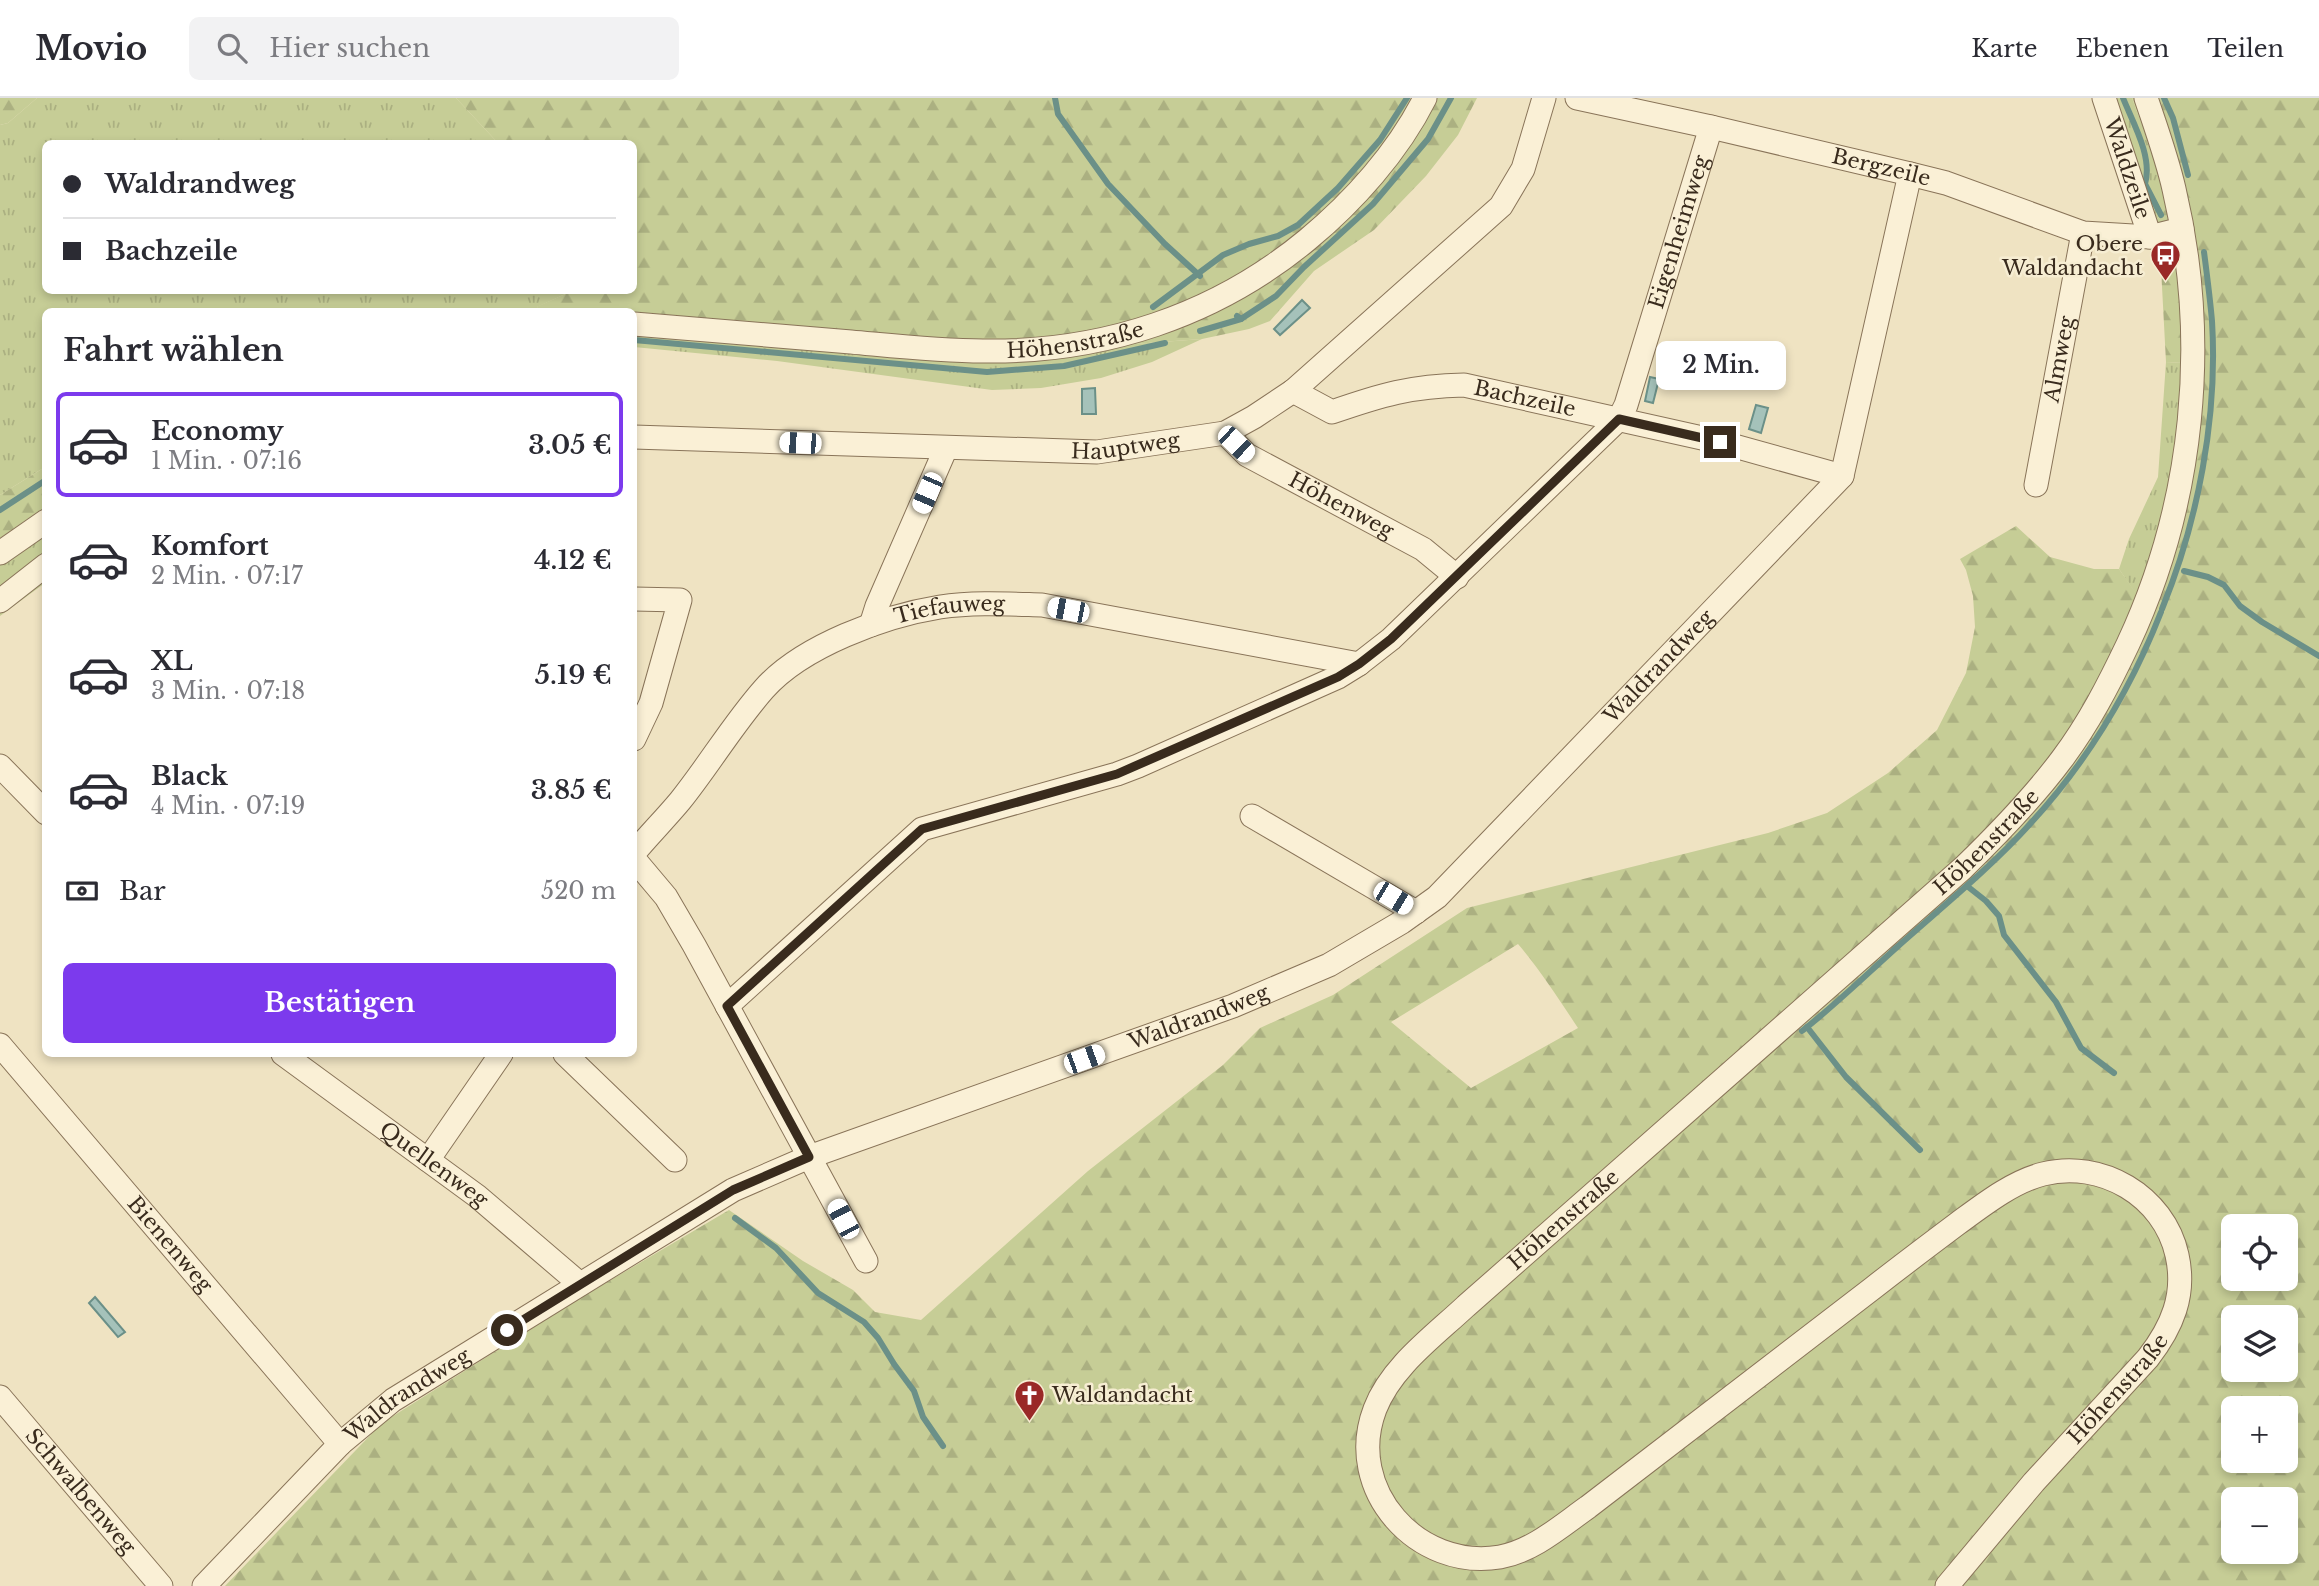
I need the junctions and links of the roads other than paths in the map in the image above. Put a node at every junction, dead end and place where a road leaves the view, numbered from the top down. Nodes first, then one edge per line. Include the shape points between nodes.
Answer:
1 (1425, 98) edge
2 (1544, 98) edge
3 (1577, 98) edge
4 (2104, 98) edge
5 (2146, 98) edge
6 (1711, 127) junction
7 (1910, 174) junction
8 (2182, 229) junction
9 (2083, 233) junction
10 (2150, 237) junction
11 (637, 324) edge
12 (1293, 391) junction
13 (1619, 419) junction
14 (1225, 433) junction
15 (637, 436) edge
16 (946, 448) junction
17 (1842, 476) junction
18 (2036, 485) dead end
19 (42, 524) edge
20 (0, 553) edge
21 (42, 568) edge
22 (1457, 577) junction
23 (637, 599) edge
24 (0, 601) edge
25 (872, 625) junction
26 (1359, 664) junction
27 (637, 732) edge
28 (0, 767) edge
29 (42, 809) edge
30 (1252, 816) dead end
31 (637, 850) edge
32 (637, 863) edge
33 (1416, 912) junction
34 (727, 1006) junction
35 (0, 1045) edge
36 (286, 1057) edge
37 (500, 1057) edge
38 (568, 1057) edge
39 (809, 1157) junction
40 (428, 1160) junction
41 (675, 1160) dead end
42 (866, 1261) dead end
43 (580, 1284) junction
44 (0, 1397) edge
45 (340, 1444) junction
46 (161, 1586) edge
47 (204, 1586) edge
48 (1947, 1586) edge

1 - 11 street, Höhenstraße via 1392,149 1325,226 1257,278 1134,334 986,352
2 - 12 street, Hauptweg via 1523,169 1501,206
3 - 6 street, Bergzeile
4 - 10 street, Waldzeile
5 - 8 street, Höhenstraße
6 - 7 street, Bergzeile
6 - 13 street, Eigenheimweg
7 - 9 street, Bergzeile
7 - 17 street
8 - 10 street, Bergzeile
8 - 48 street, Höhenstraße via 2193,374 2181,489 2147,603 2074,743 2024,806 1963,868 1466,1306 1389,1382 1371,1422 1371,1476 1381,1500 1402,1527 1422,1543 1461,1557 1514,1553 1588,1507 2005,1191 2054,1171 2109,1178 2132,1189 2151,1206 2171,1237 2180,1276 2175,1313 2148,1358 2034,1482
9 - 10 street, Bergzeile
9 - 18 street, Almweg
12 - 13 street, Bachzeile via 1332,412 1401,390 1464,385
12 - 14 street, Hauptweg
13 - 17 street, Bachzeile
13 - 22 street, Eigenheimweg
14 - 16 street, Hauptweg via 1097,452
14 - 22 street, Höhenweg via 1247,455 1423,549
15 - 16 street, Hauptweg
16 - 25 street
17 - 33 street, Waldrandweg via 1460,876
19 - 20 street
21 - 24 street
22 - 26 street, Eigenheimweg
23 - 27 street via 680,600 651,702
25 - 26 street, Tiefauweg via 940,607 1042,605
25 - 31 street, Tiefauweg via 790,665 764,689 680,801
26 - 34 street, Eigenheimweg via 1117,774 922,829
28 - 29 street
30 - 33 street
32 - 34 street via 666,897
33 - 39 street, Waldrandweg via 1329,965 1233,1006
34 - 39 street
35 - 45 street, Bienenweg
36 - 40 street, Quellenweg
37 - 40 street
38 - 41 street
39 - 42 street
39 - 43 street, Waldrandweg via 733,1190
40 - 43 street, Quellenweg
43 - 45 street, Waldrandweg via 393,1400
44 - 46 street, Schwalbenweg
45 - 47 street, Waldrandweg

